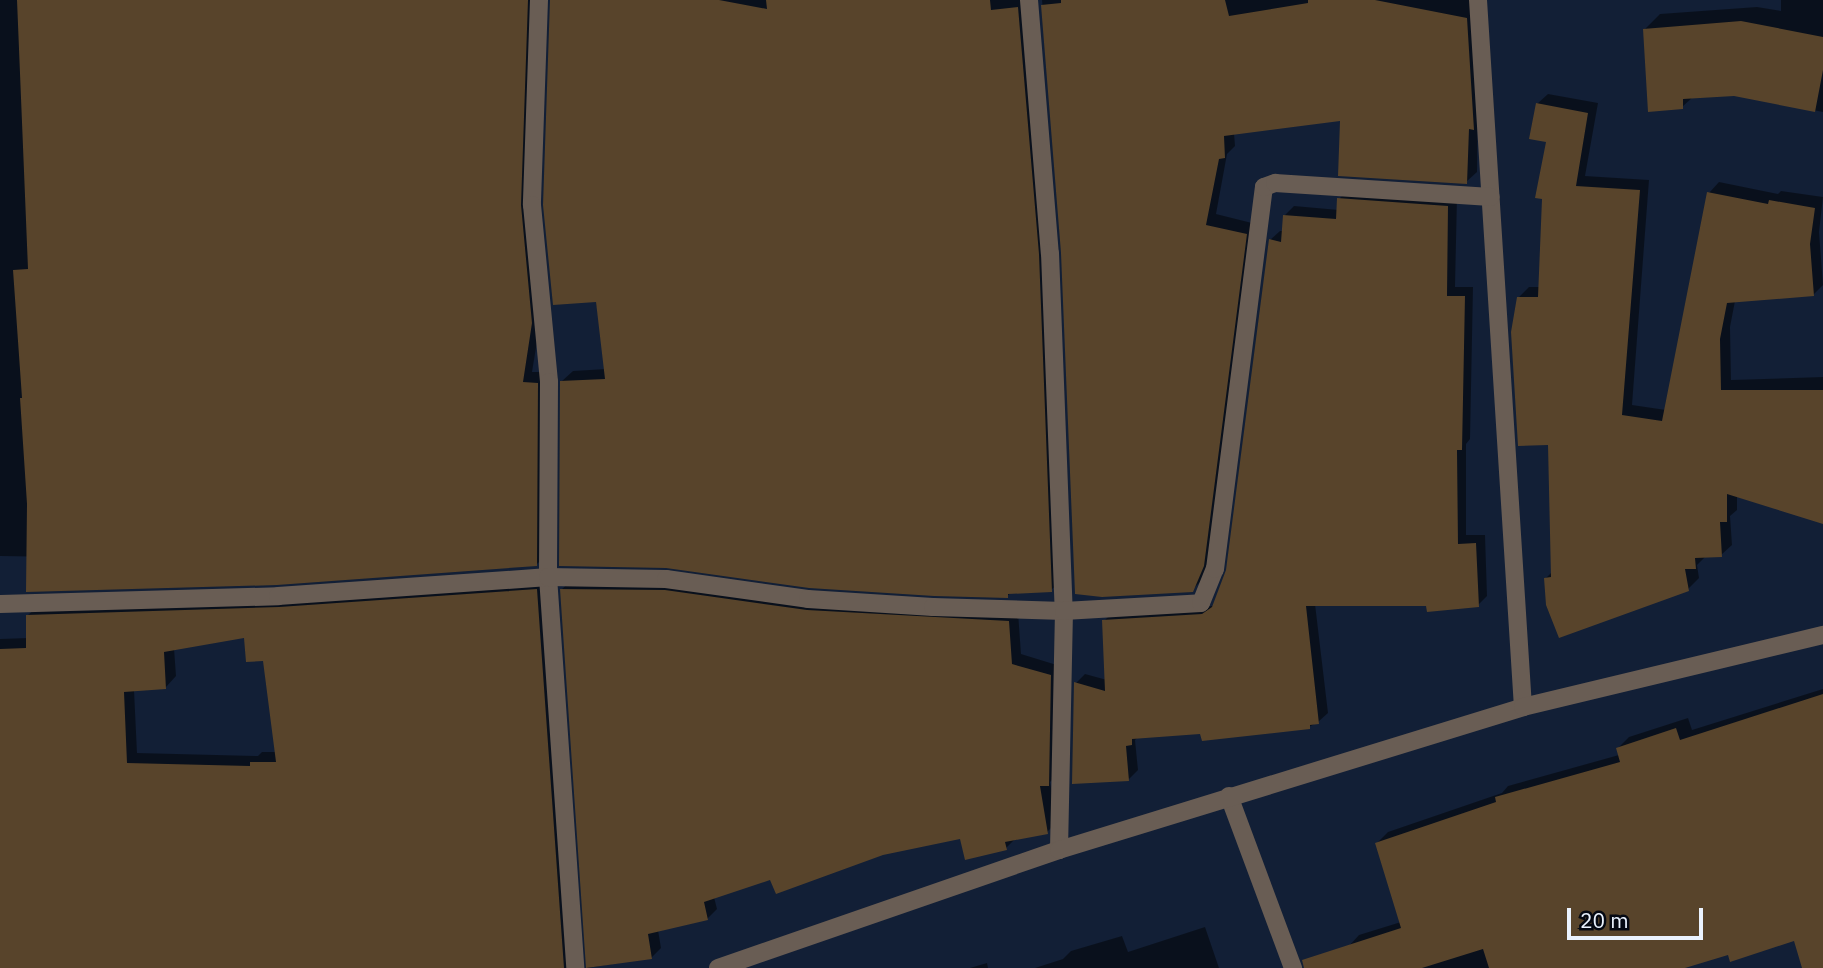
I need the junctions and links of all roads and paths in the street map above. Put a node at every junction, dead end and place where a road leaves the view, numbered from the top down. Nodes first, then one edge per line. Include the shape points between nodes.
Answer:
1 (539, 0) edge
2 (1029, 0) edge
3 (1478, 0) edge
4 (1491, 197) junction
5 (548, 577) junction
6 (0, 604) edge
7 (1064, 611) junction
8 (1823, 635) edge
9 (1523, 707) junction
10 (1228, 796) junction
11 (1059, 850) junction
12 (575, 968) edge
13 (718, 968) edge
14 (1293, 968) edge

1 - 5 street via 532,205 549,382
2 - 7 street via 1050,253
3 - 4 street
4 - 7 street via 1275,183 1264,187 1215,569 1208,589 1200,603
4 - 9 street
5 - 6 street via 278,596
5 - 7 street via 666,579 808,599
5 - 12 street
7 - 11 street
8 - 9 street
9 - 10 street
10 - 11 street
10 - 14 street
11 - 13 street

